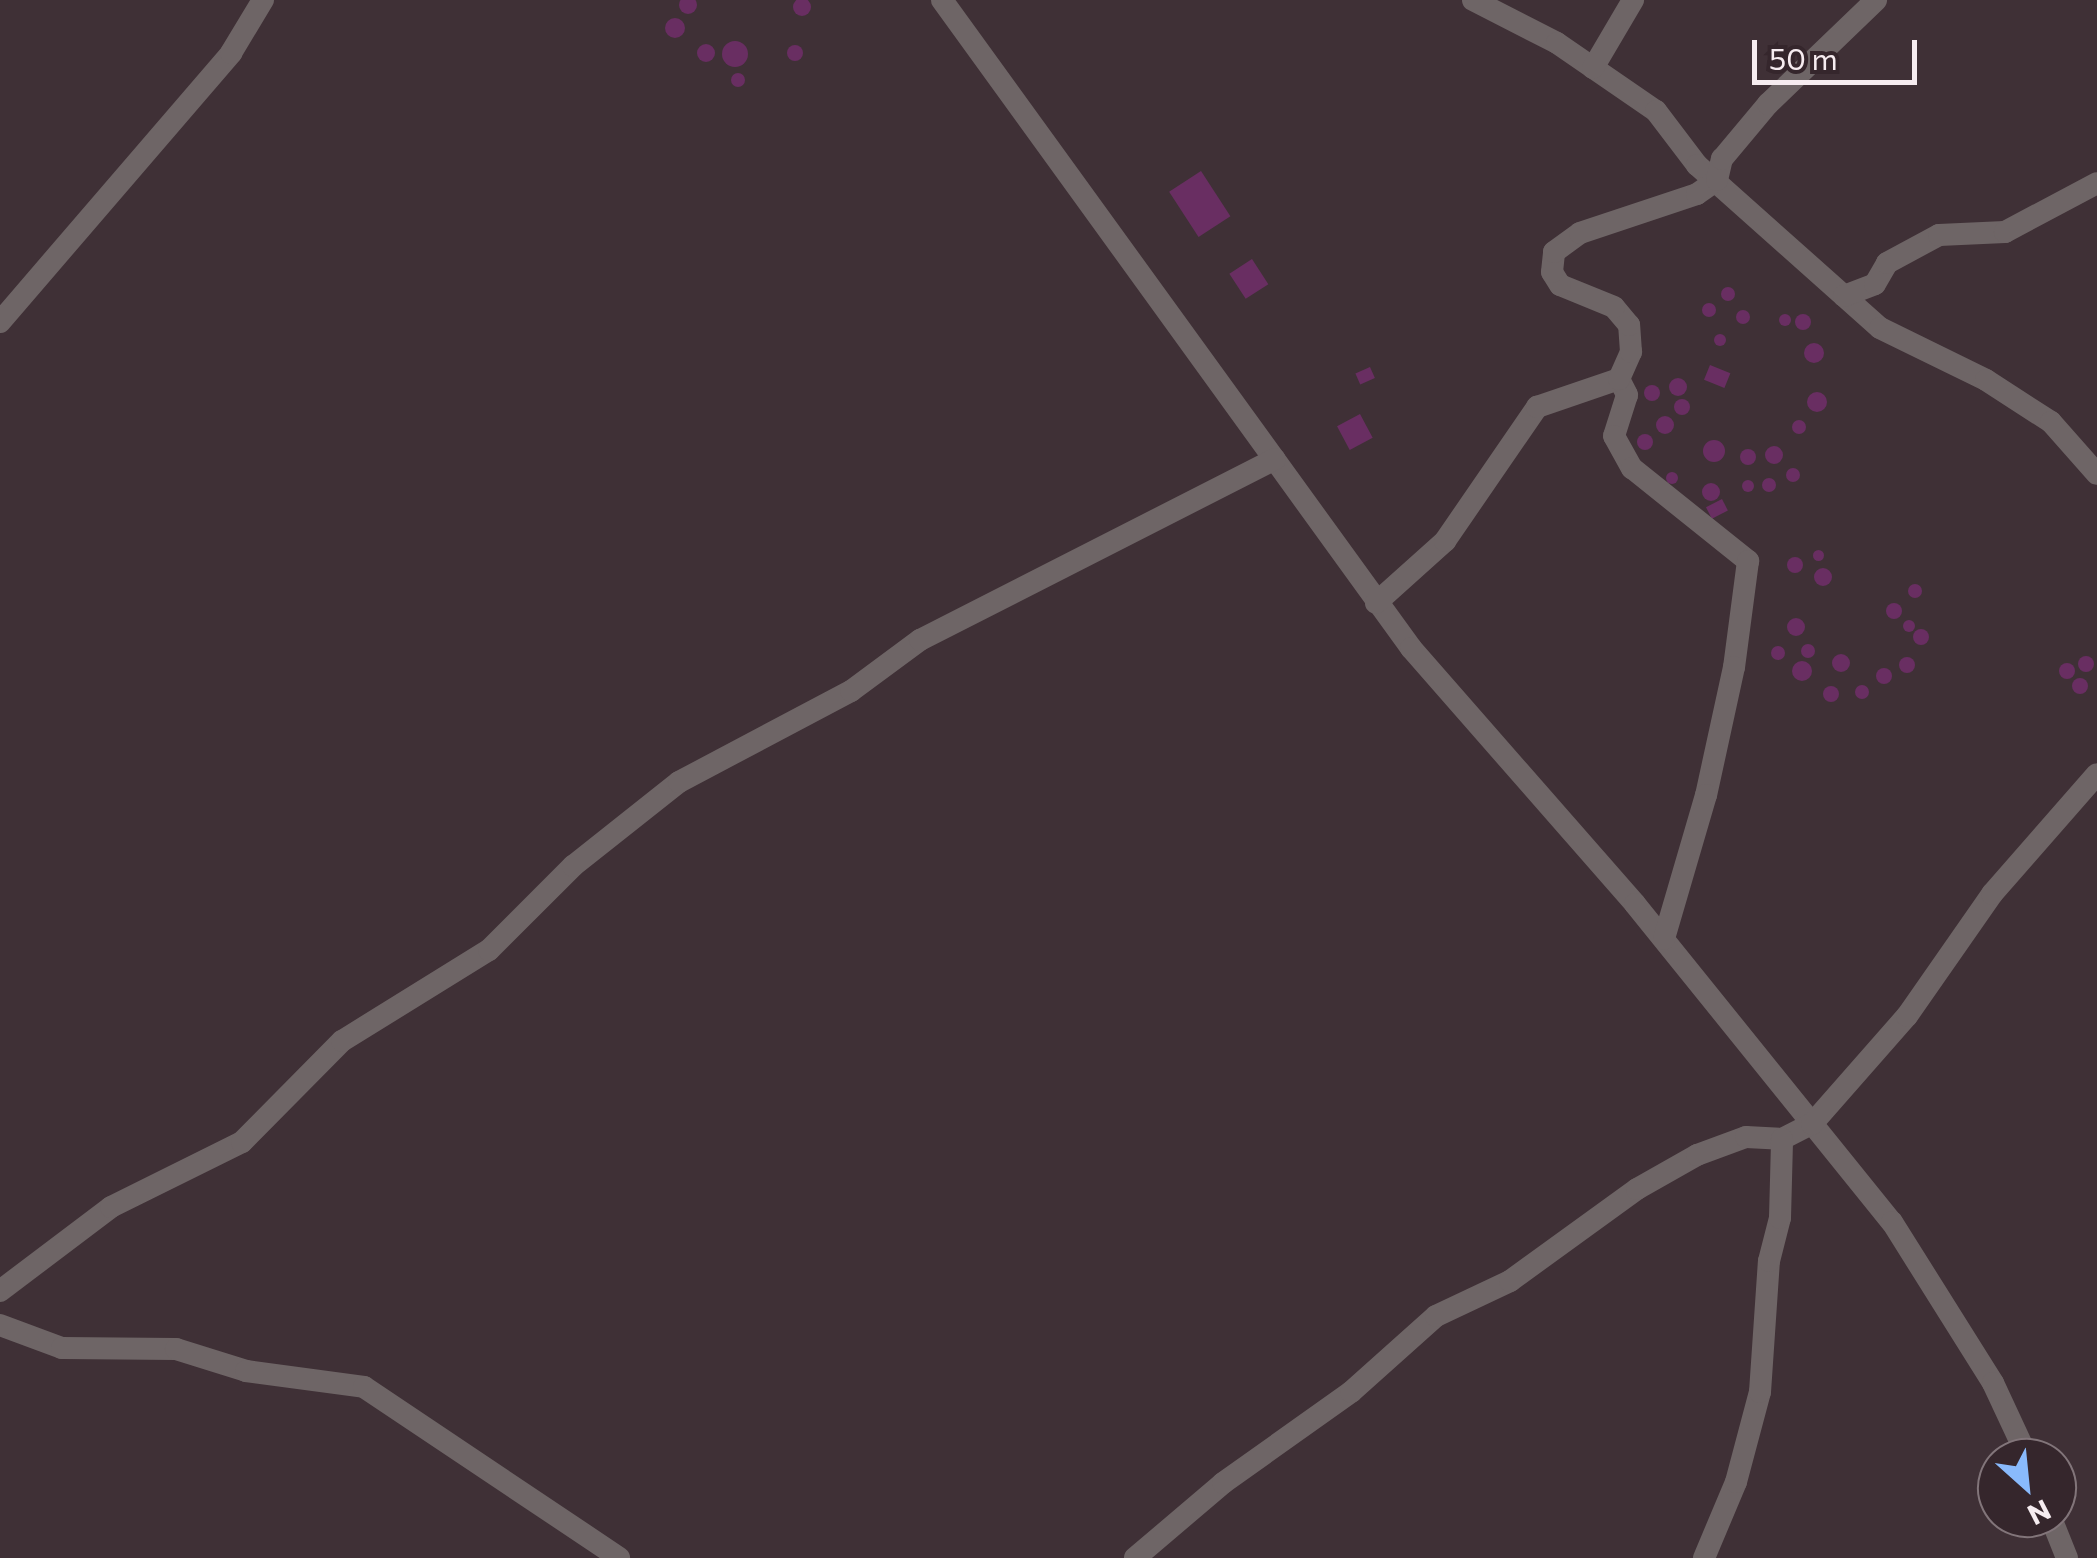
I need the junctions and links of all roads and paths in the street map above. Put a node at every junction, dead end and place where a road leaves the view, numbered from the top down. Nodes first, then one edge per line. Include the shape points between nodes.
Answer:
1 (263, 0) edge
2 (942, 0) edge
3 (1473, 0) edge
4 (1633, 0) edge
5 (1876, 0) edge
6 (1593, 68) junction
7 (1717, 180) junction
8 (2097, 182) edge
9 (1844, 296) junction
10 (0, 322) edge
11 (1619, 378) junction
12 (1275, 459) junction
13 (2097, 474) edge
14 (1376, 602) junction
15 (2097, 774) edge
16 (1664, 939) junction
17 (1812, 1124) junction
18 (1782, 1138) junction
19 (0, 1291) edge
20 (0, 1324) edge
21 (2019, 1438) edge
22 (619, 1558) edge
23 (1134, 1558) edge
24 (1704, 1558) edge

1 - 10 street via 230,53
2 - 12 street
3 - 6 street
4 - 6 street
5 - 7 street via 1768,104 1722,159
6 - 7 street via 1656,111 1697,165
7 - 9 street
7 - 11 street via 1697,194 1580,232 1554,252 1552,272 1560,285 1614,307 1629,325 1631,352
8 - 9 street via 2005,232 1939,235 1887,262 1875,284
9 - 13 street via 1880,328 1986,380 2051,422
11 - 14 street via 1537,406 1445,542
11 - 16 street via 1627,395 1614,436 1632,468 1748,561 1706,795
12 - 14 street
12 - 19 street via 920,640 852,691 679,782 573,866 489,950 342,1041 242,1142 111,1208
14 - 16 street
15 - 17 street via 1992,894 1907,1016
16 - 17 street
17 - 18 street
17 - 21 street via 1892,1222 1994,1383
18 - 23 street via 1746,1137 1697,1155 1637,1189 1553,1255 1436,1316 1351,1392
18 - 24 street via 1760,1392 1736,1482
20 - 22 street via 62,1348 176,1348 246,1372 364,1387

